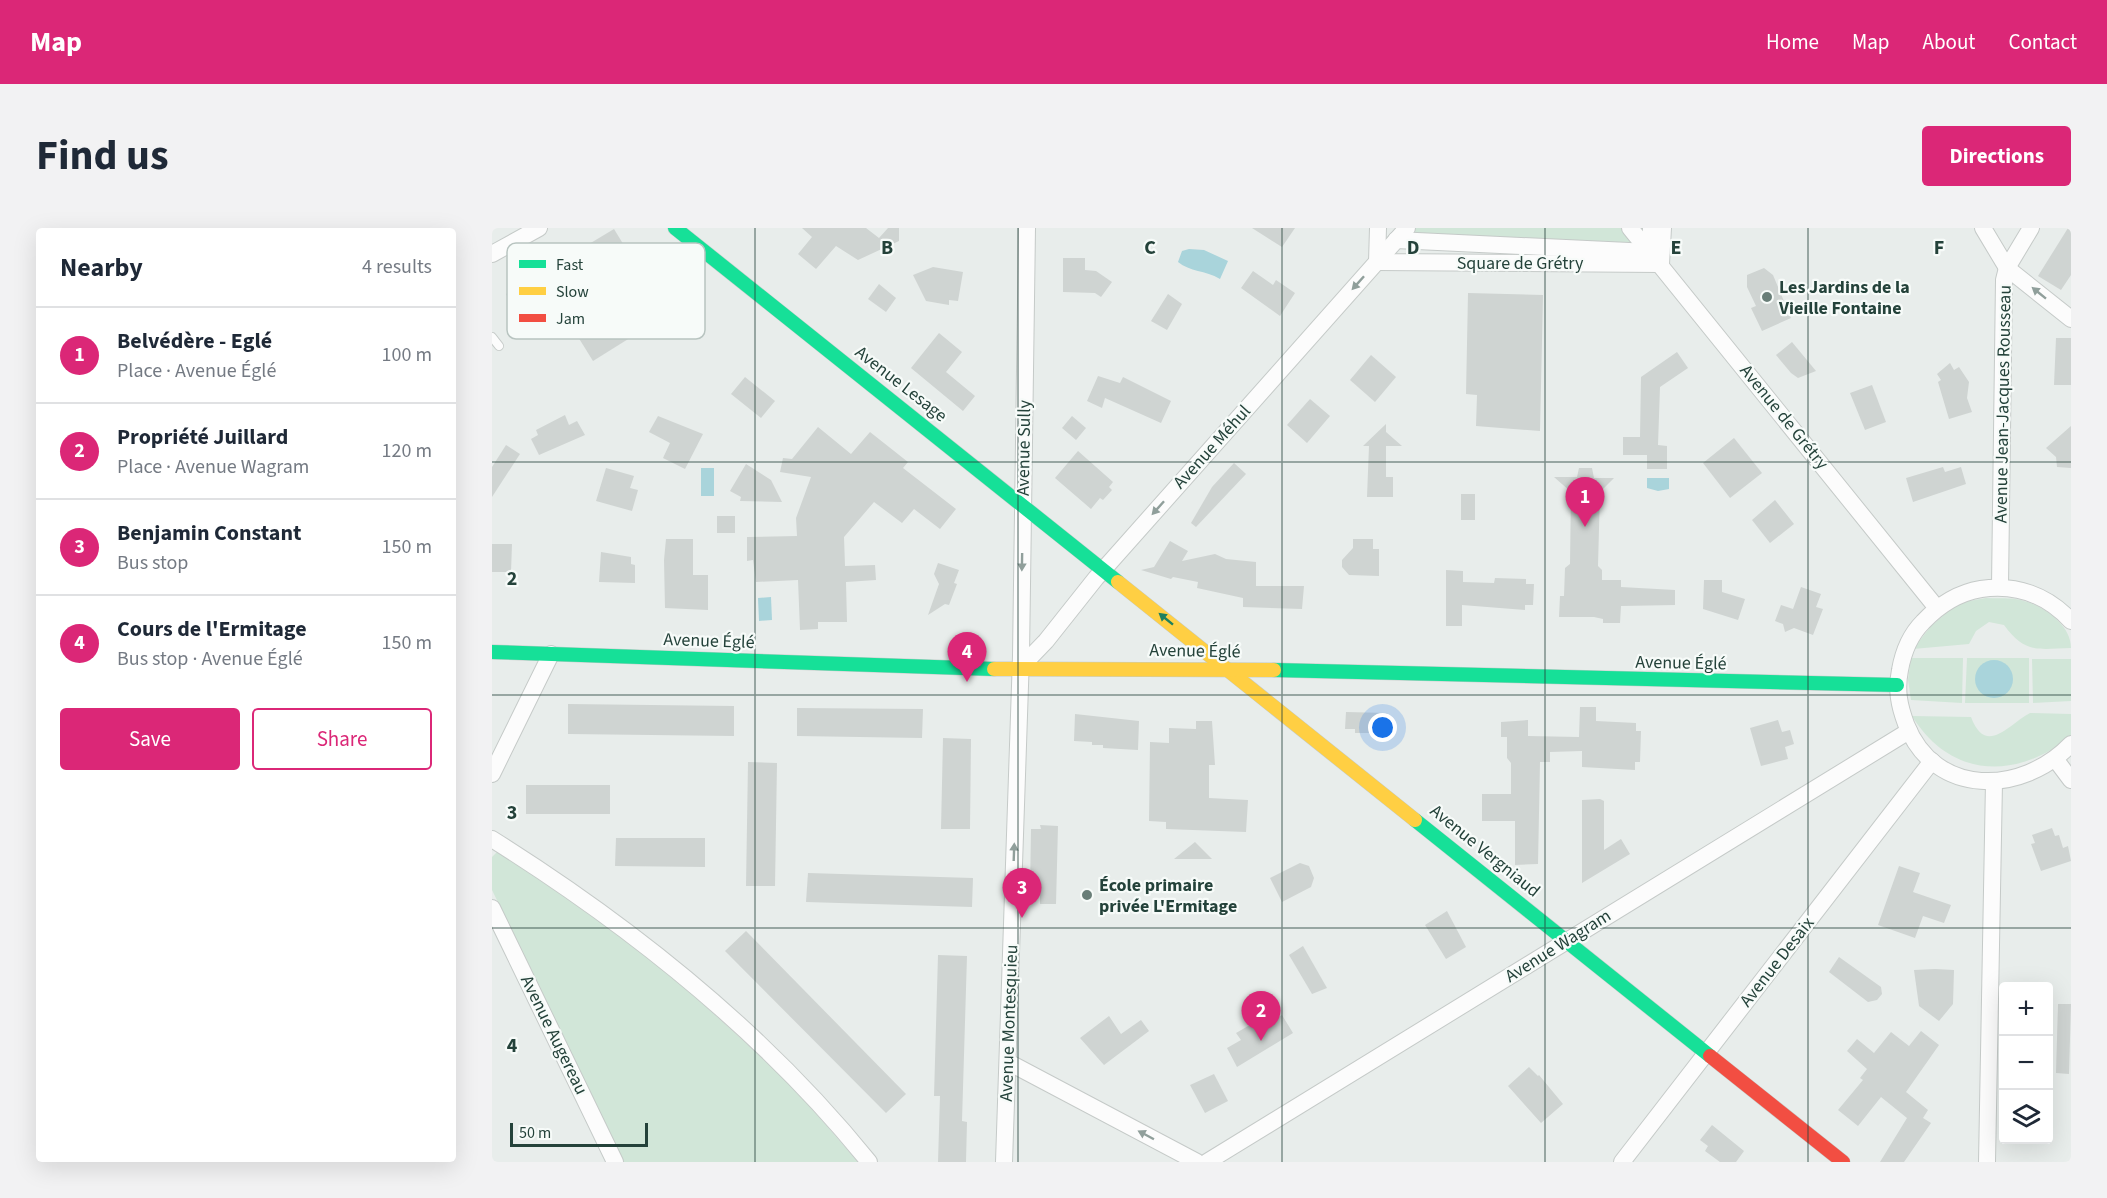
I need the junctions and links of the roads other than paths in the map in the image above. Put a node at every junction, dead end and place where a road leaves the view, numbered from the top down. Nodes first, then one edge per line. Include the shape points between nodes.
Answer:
1 (539, 228) edge
2 (675, 228) edge
3 (1027, 228) edge
4 (1378, 228) edge
5 (1630, 228) edge
6 (1651, 228) edge
7 (1663, 228) edge
8 (1983, 228) edge
9 (2031, 228) edge
10 (1400, 232) edge
11 (512, 243) edge
12 (694, 243) edge
13 (507, 246) edge
14 (705, 252) edge
15 (492, 254) edge
16 (1656, 258) junction
17 (1377, 262) junction
18 (2007, 268) junction
19 (2071, 319) edge
20 (492, 337) edge
21 (500, 346) dead end
22 (1023, 504) junction
23 (1103, 569) junction
24 (2000, 586) junction
25 (1936, 607) junction
26 (2071, 621) edge
27 (492, 652) edge
28 (551, 654) junction
29 (1020, 668) junction
30 (1228, 669) junction
31 (1897, 685) junction
32 (1909, 731) junction
33 (2071, 744) edge
34 (2056, 760) junction
35 (1932, 761) junction
36 (492, 774) edge
37 (2071, 780) edge
38 (1994, 782) junction
39 (492, 838) edge
40 (492, 908) edge
41 (1567, 941) junction
42 (1707, 1053) junction
43 (1008, 1062) junction
44 (615, 1162) edge
45 (869, 1162) edge
46 (1004, 1162) edge
47 (1197, 1162) edge
48 (1207, 1162) edge
49 (1622, 1162) edge
50 (1844, 1162) edge
51 (1987, 1162) edge

1 - 11 street
2 - 12 street, Avenue Lesage
3 - 22 street, Avenue Sully
4 - 17 street
5 - 16 street, Avenue de Grétry
6 - 16 street
7 - 16 street
8 - 18 street
9 - 18 street, Avenue Jean-Jacques Rousseau
10 - 16 street, Square de Grétry
10 - 17 street, Avenue Méhul
13 - 15 street
14 - 22 street, Avenue Lesage
16 - 17 street, Square de Grétry
16 - 25 street, Avenue de Grétry
17 -> 23 street, Avenue Méhul
19 -> 18 street
18 - 24 street, Avenue Jean-Jacques Rousseau
20 - 21 lane
22 - 23 street, Avenue Lesage
22 -> 29 street, Avenue Sully
23 - 29 street, Avenue Méhul
30 -> 23 street, Avenue Vergniaud
24 - 25 street via 1966,591
24 - 26 street via 2031,592 2059,608
25 - 31 street via 1916,629 1903,656
27 - 28 street, Avenue Églé
28 - 29 street, Avenue Églé
28 - 36 street
29 - 30 street, Avenue Églé
43 -> 29 street, Avenue Montesquieu
30 - 31 street, Avenue Églé
30 - 41 street, Avenue Vergniaud
31 - 32 street
32 - 35 street
32 - 41 street, Avenue Wagram
33 - 34 street
34 - 37 street
34 - 38 street via 2029,775
35 - 38 street via 1961,778
35 - 42 street, Avenue Desaix
38 - 51 street
39 - 45 street via 642,942 752,1036 827,1110
40 - 44 street, Avenue Augereau
41 - 42 street, Avenue Vergniaud
41 - 48 street, Avenue Wagram
42 - 49 street, Avenue Desaix
42 - 50 street, Avenue Vergniaud
43 - 46 street, Avenue Montesquieu
47 -> 43 street

